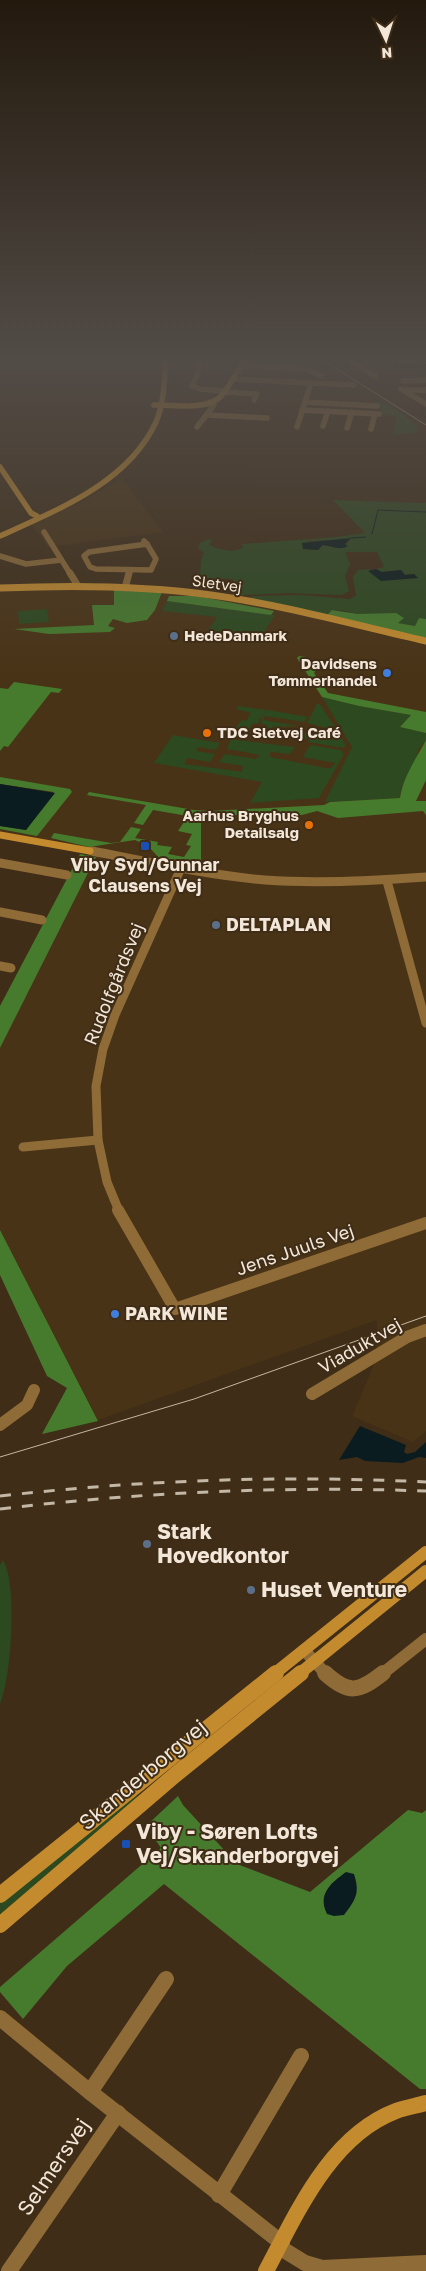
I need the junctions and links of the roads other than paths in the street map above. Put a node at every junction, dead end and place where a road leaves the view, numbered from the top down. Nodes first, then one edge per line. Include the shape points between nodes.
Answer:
1 (123, 465) edge
2 (0, 468) edge
3 (37, 518) junction
4 (0, 535) edge
5 (0, 556) edge
6 (61, 560) junction
7 (130, 570) junction
8 (78, 586) junction
9 (0, 588) edge
10 (125, 588) junction
11 (426, 641) edge
12 (0, 835) edge
13 (90, 851) joint
14 (0, 863) edge
15 (181, 868) junction
16 (67, 875) dead end
17 (426, 877) edge
18 (387, 880) junction
19 (0, 912) edge
20 (42, 920) dead end
21 (0, 966) edge
22 (11, 968) dead end
23 (426, 1023) edge
24 (98, 1140) junction
25 (22, 1147) dead end
26 (426, 1223) edge
27 (175, 1310) joint
28 (426, 1330) edge
29 (34, 1390) dead end
30 (312, 1394) dead end
31 (0, 1425) edge
32 (426, 1552) edge
33 (426, 1571) edge
34 (426, 1639) edge
35 (304, 1650) junction
36 (315, 1662) junction
37 (0, 1895) edge
38 (0, 1925) edge
39 (166, 1979) dead end
40 (0, 2018) edge
41 (301, 2056) dead end
42 (90, 2092) junction
43 (426, 2103) edge
44 (118, 2113) junction
45 (219, 2195) junction
46 (280, 2245) junction
47 (426, 2263) edge
48 (9, 2271) edge
49 (266, 2271) edge

1 - 3 main road via 84,494
2 - 3 main road via 27,509
3 - 4 main road
3 - 6 street
5 - 6 street via 26,564
6 - 8 street
7 - 7 street via 92,568 84,556 88,552 146,542 156,557 153,569
7 - 10 street
8 - 9 main road, Sletvej
8 - 10 main road, Sletvej
10 - 11 main road, Sletvej via 240,600
12 - 13 main road
13 - 15 street
14 - 16 street
15 - 18 street via 289,882
15 - 24 street, Rudolfgårdsvej via 103,1049 96,1086
17 - 18 street
18 - 23 street
19 - 20 street
21 - 22 street
24 - 25 street
24 - 27 street, Rudolfgårdsvej via 107,1182 122,1219
26 - 27 street, Jens Juuls Vej
28 - 30 street, Viaduktvej via 407,1337
29 - 31 street via 27,1405
32 - 35 main road, Skanderborgvej
33 - 36 main road, Skanderborgvej
34 - 36 street via 368,1686 357,1691 339,1685
35 - 36 street
35 - 37 main road, Skanderborgvej
36 - 38 main road, Skanderborgvej via 174,1775
39 - 42 street
40 - 42 street
41 - 45 street
42 - 44 street
43 - 46 main road via 384,2118 349,2142 313,2186
44 - 45 street
44 - 48 street, Selmersvej
45 - 46 street
46 - 47 street via 311,2267
46 - 49 main road

